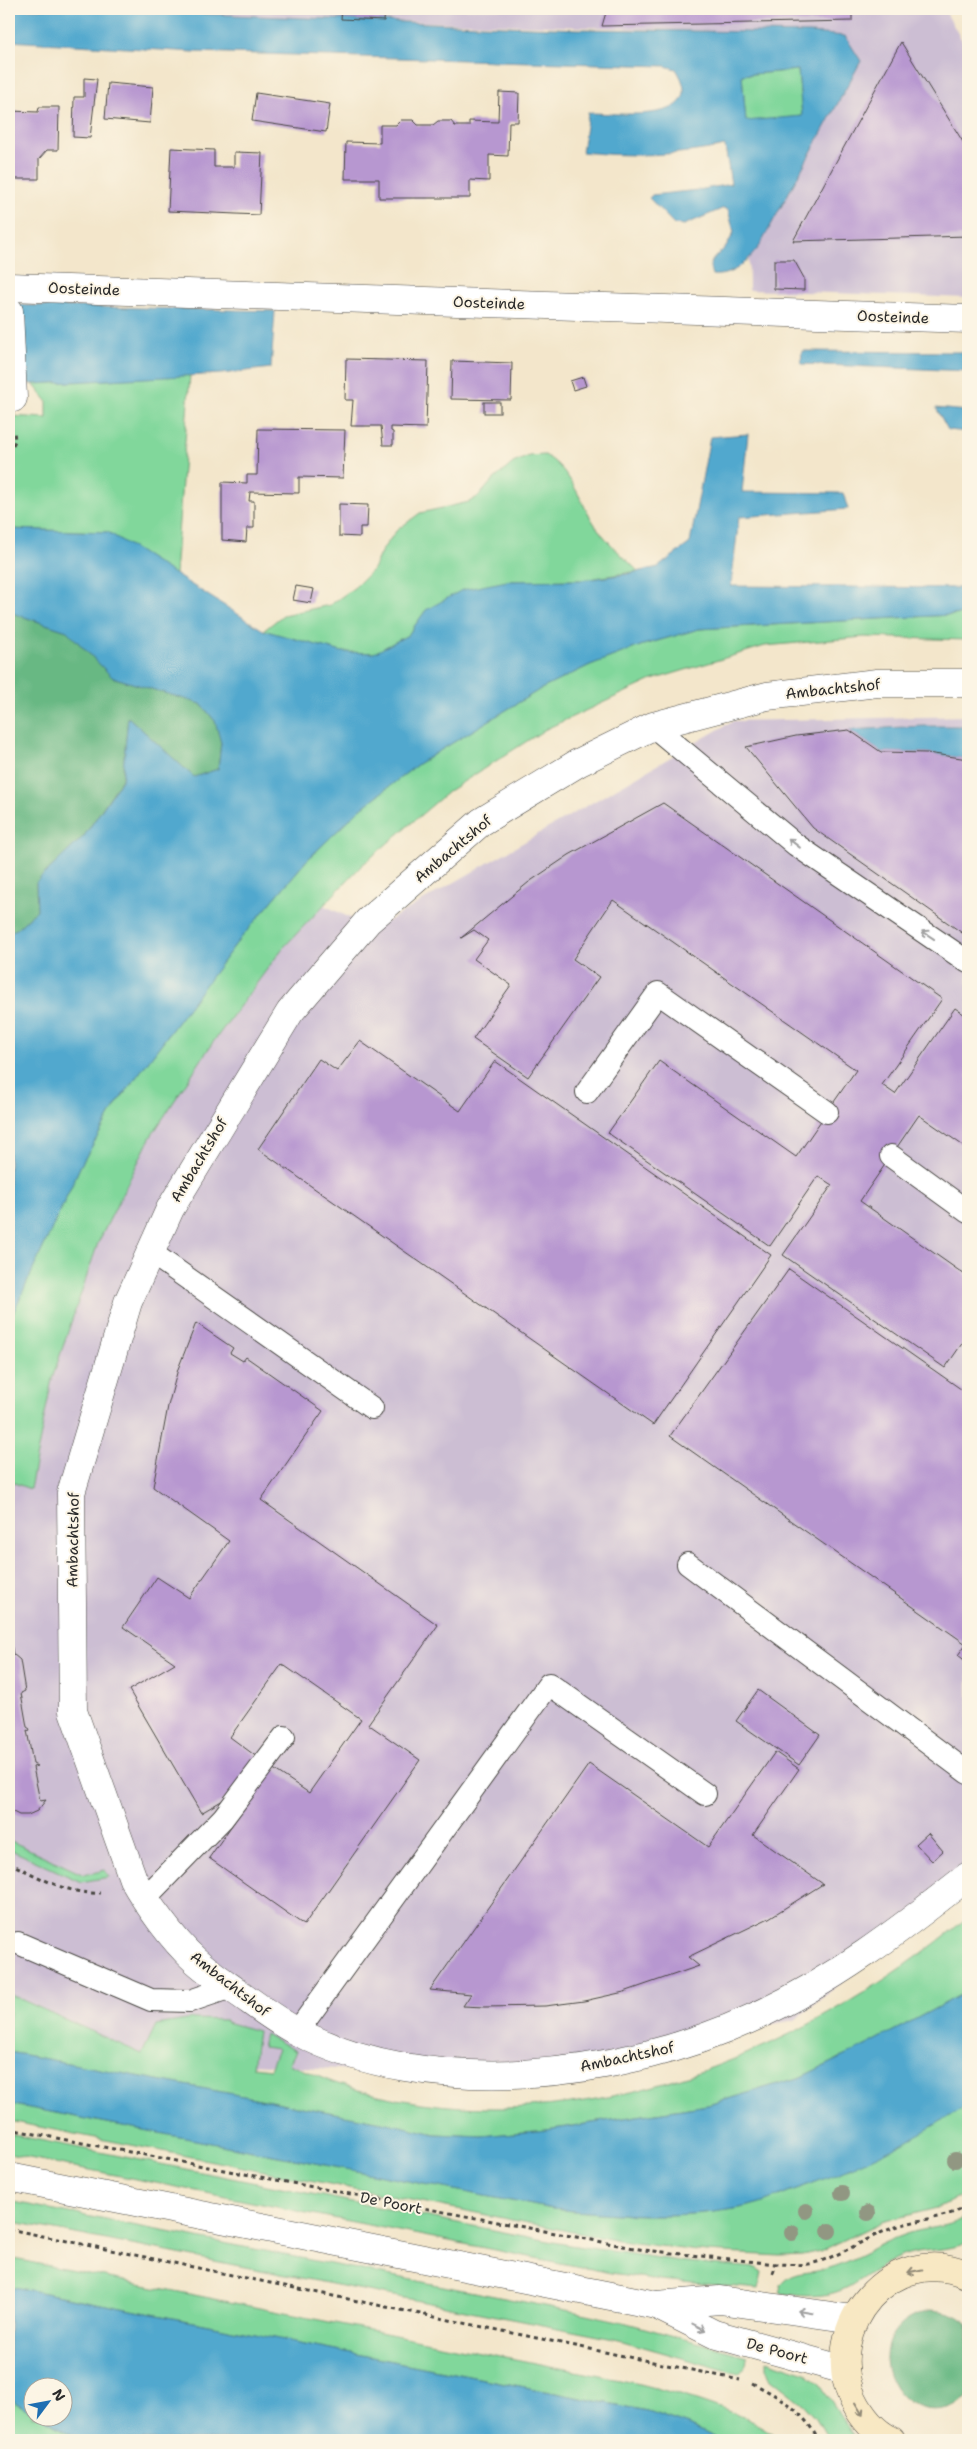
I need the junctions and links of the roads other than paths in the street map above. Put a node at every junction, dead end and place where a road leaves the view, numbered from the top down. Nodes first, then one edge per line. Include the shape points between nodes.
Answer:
1 (9, 288) edge
2 (9, 311) edge
3 (968, 319) edge
4 (11, 392) edge
5 (968, 683) edge
6 (653, 726) junction
7 (968, 962) edge
8 (587, 1092) dead end
9 (827, 1112) dead end
10 (891, 1156) dead end
11 (968, 1212) edge
12 (150, 1252) junction
13 (372, 1408) dead end
14 (688, 1564) dead end
15 (284, 1737) dead end
16 (968, 1773) edge
17 (704, 1794) dead end
18 (968, 1876) edge
19 (139, 1889) junction
20 (18, 1943) dead end
21 (231, 1987) junction
22 (297, 2032) junction
23 (9, 2177) edge
24 (967, 2272) edge
25 (656, 2305) junction
26 (853, 2320) junction
27 (844, 2370) junction
28 (888, 2440) edge

1 - 3 street, Oosteinde
2 - 4 street
5 - 6 street, Ambachtshof via 877,683 767,696
7 -> 6 lane via 796,845
6 - 12 street, Ambachtshof via 578,763 482,822 368,921 290,1012 170,1209
8 - 9 lane via 658,993
10 - 11 lane
12 - 13 lane
12 - 19 street, Ambachtshof via 128,1302 71,1493 73,1711
14 - 16 lane
15 - 19 lane via 223,1818
17 - 22 lane via 549,1684
18 - 22 street, Ambachtshof via 870,1951 818,1984 743,2022 692,2042 626,2060 564,2070 461,2073 409,2068 362,2057
19 - 21 street, Ambachtshof via 193,1958
20 - 21 lane via 151,2000 190,2001
21 - 22 street, Ambachtshof
23 - 25 street, De Poort
24 -> 26 main road via 946,2269 909,2272 876,2290
26 -> 25 street, De Poort via 720,2300
25 -> 27 street, De Poort via 714,2334
26 - 27 main road via 844,2353
27 -> 28 main road via 858,2409

